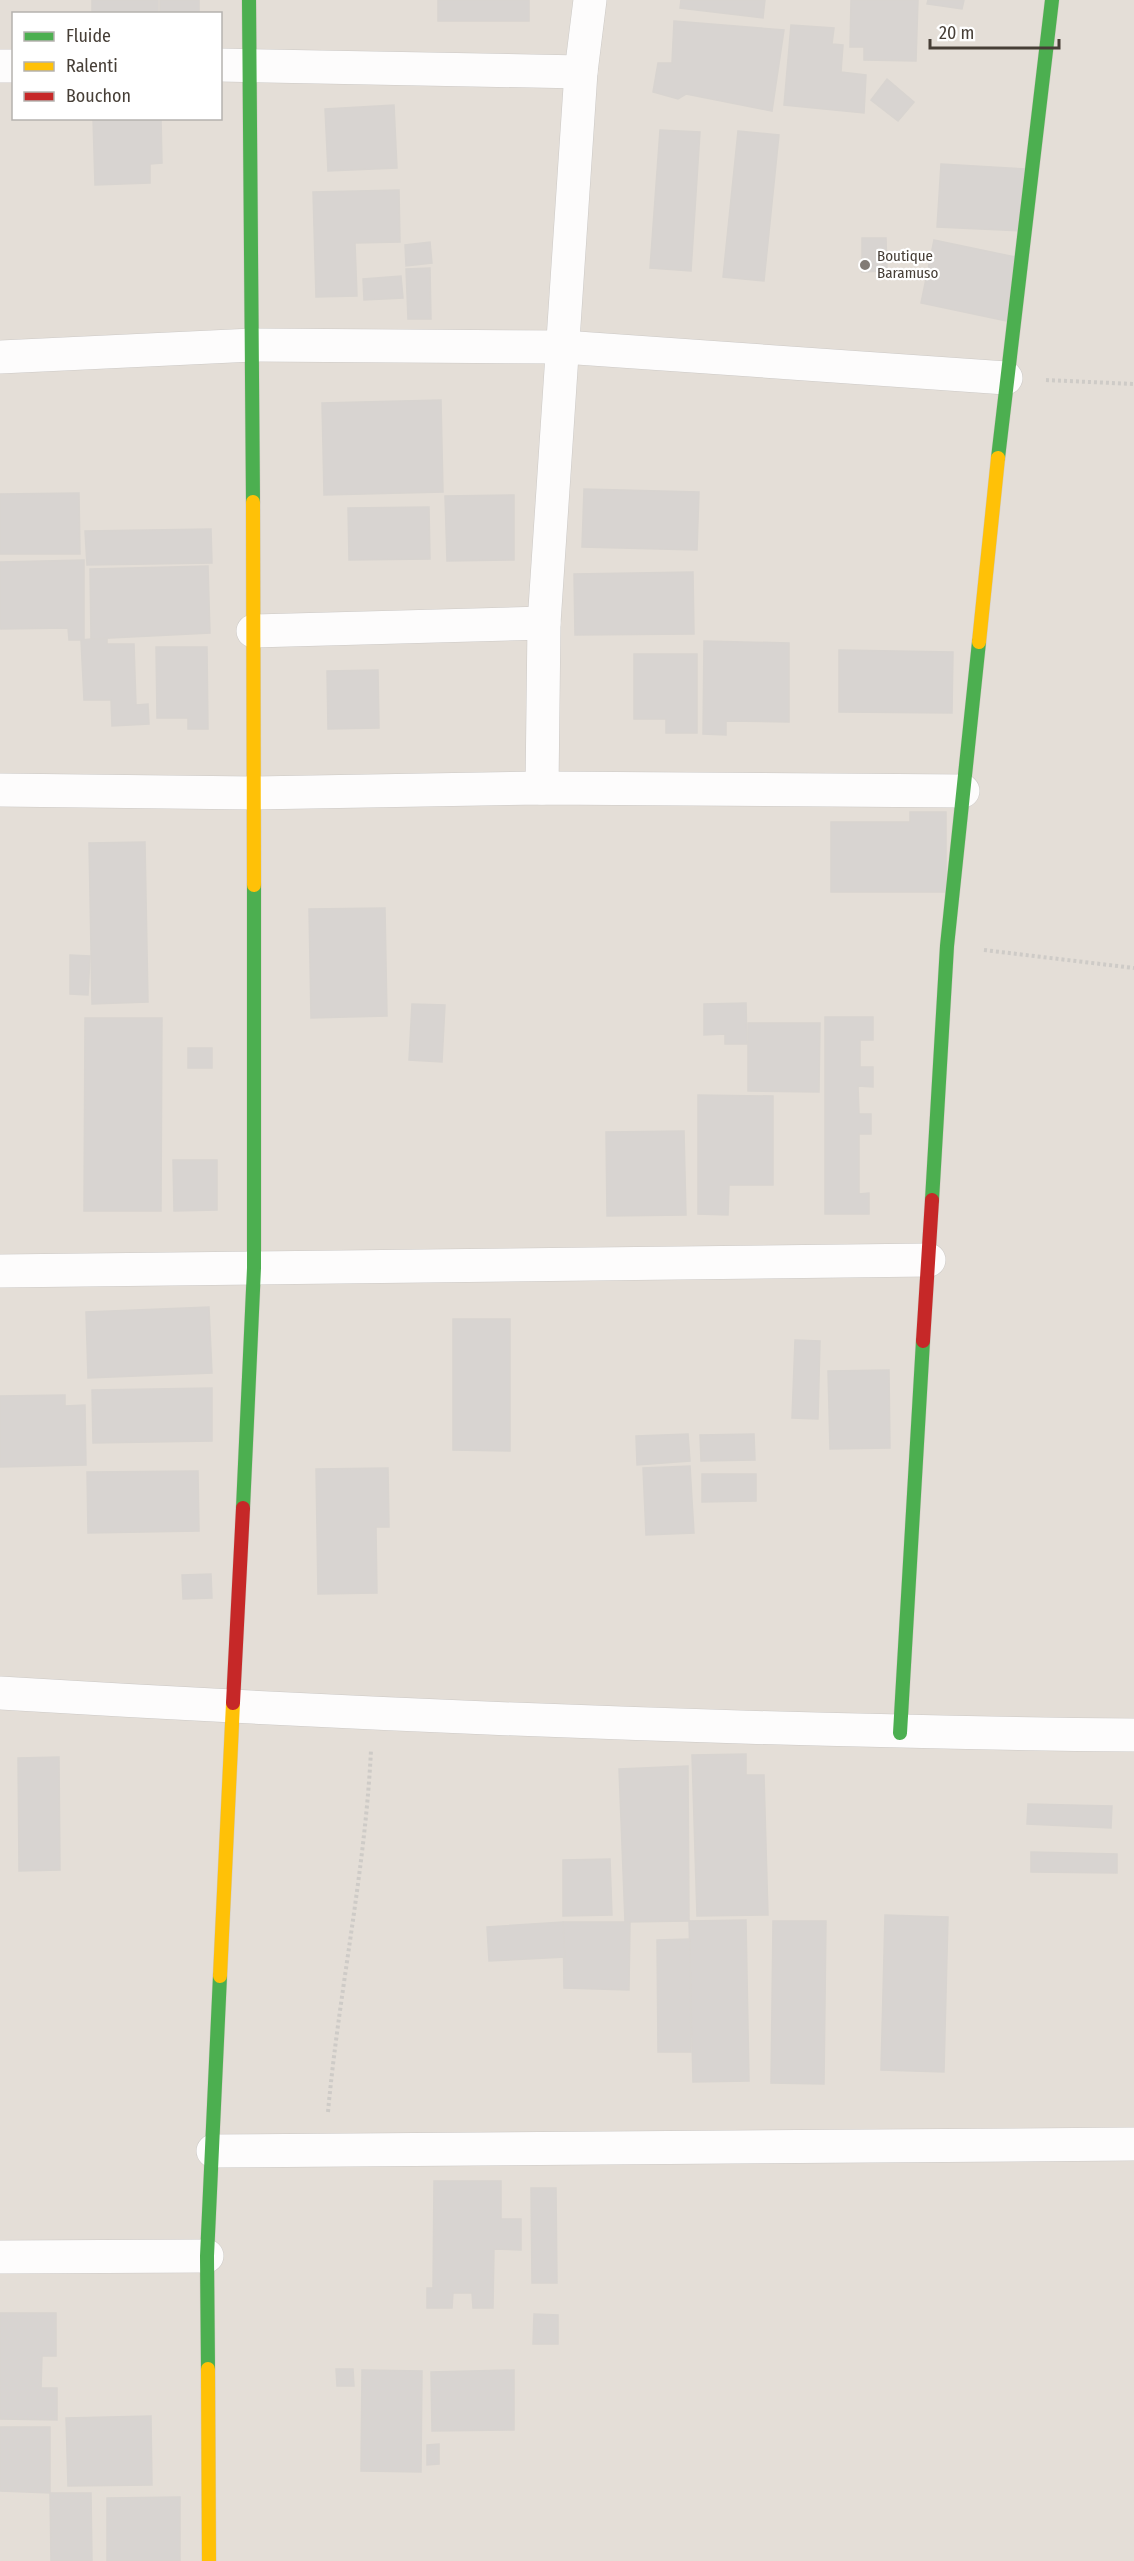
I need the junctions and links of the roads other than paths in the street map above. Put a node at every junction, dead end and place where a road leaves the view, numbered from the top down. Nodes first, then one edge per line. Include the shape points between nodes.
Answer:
1 (249, 0) edge
2 (590, 0) edge
3 (1052, 0) edge
4 (235, 65) edge
5 (581, 72) junction
6 (253, 345) junction
7 (563, 347) junction
8 (0, 357) edge
9 (1006, 378) junction
10 (544, 623) junction
11 (253, 631) junction
12 (542, 788) junction
13 (0, 790) edge
14 (963, 791) junction
15 (254, 793) junction
16 (929, 1260) junction
17 (254, 1268) junction
18 (0, 1271) edge
19 (0, 1693) edge
20 (233, 1707) junction
21 (900, 1732) junction
22 (1134, 1735) edge
23 (1134, 2144) edge
24 (213, 2151) junction
25 (207, 2256) junction
26 (0, 2257) edge
27 (209, 2561) edge

1 - 4 street
2 - 5 street
3 - 9 street
4 - 5 street
4 - 6 street
5 - 7 street
6 - 7 street
6 - 8 street
6 - 11 street
7 - 9 street
7 - 10 street
9 - 14 street
10 - 11 street
10 - 12 street
11 - 15 street
12 - 14 street
12 - 15 street
13 - 15 street
14 - 16 street via 947,946
15 - 17 street
16 - 17 street
16 - 21 street
17 - 18 street
17 - 20 street
19 - 20 street
20 - 21 street
20 - 24 street
21 - 22 street
23 - 24 street
24 - 25 street
25 - 26 street
25 - 27 street

